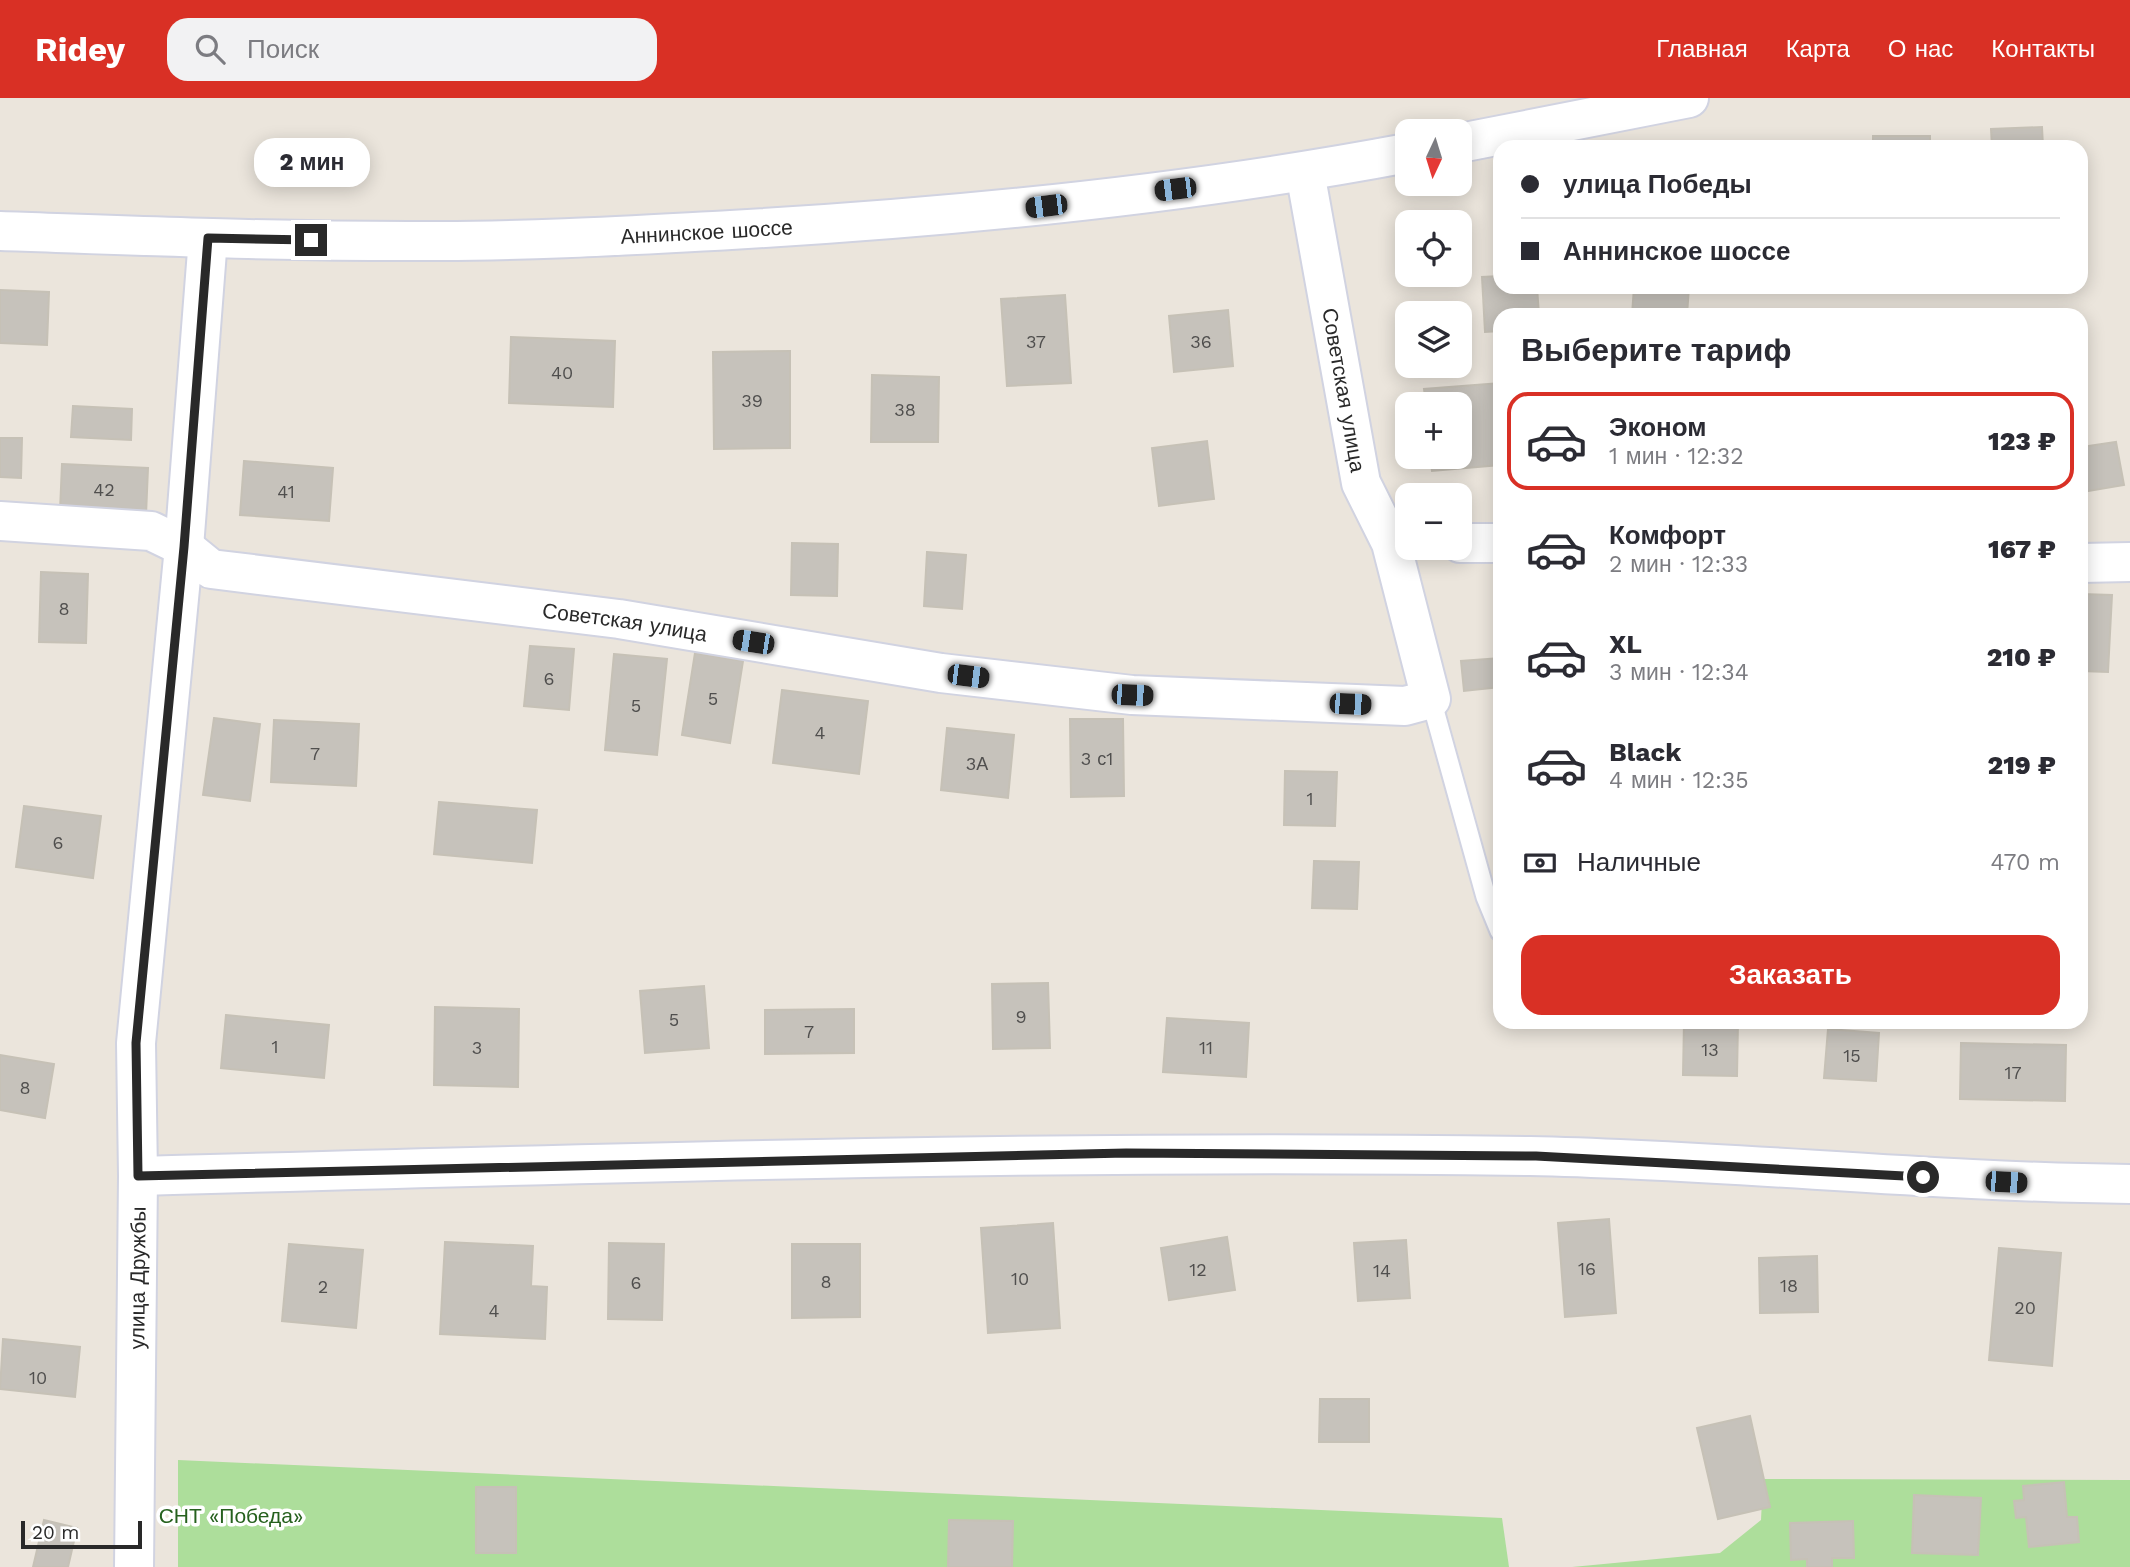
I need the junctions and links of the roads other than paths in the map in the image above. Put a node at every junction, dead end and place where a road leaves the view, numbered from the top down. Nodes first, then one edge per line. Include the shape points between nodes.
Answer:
1 (1689, 98) edge
2 (1472, 141) edge
3 (1395, 155) edge
4 (1305, 172) junction
5 (0, 231) edge
6 (208, 238) junction
7 (0, 521) edge
8 (1395, 537) edge
9 (1472, 543) edge
10 (1493, 543) edge
11 (184, 547) junction
12 (1402, 560) edge
13 (2130, 562) edge
14 (2088, 563) edge
15 (1431, 699) junction
16 (1493, 914) edge
17 (138, 1176) junction
18 (2130, 1184) edge
19 (134, 1567) edge

1 - 2 street
3 - 4 street, Аннинское шоссе
4 - 6 street, Аннинское шоссе via 1020,209 784,227 452,241
4 - 8 street, Советская улица via 1361,483
5 - 6 street, Аннинское шоссе
6 - 11 street, улица Дружбы
7 - 11 street, Советская улица via 151,531
9 - 10 street
11 - 15 street, Советская улица via 211,569 619,620 941,673 1132,695 1405,706
11 - 17 street, улица Дружбы via 136,1043
12 - 15 street, Советская улица
13 - 14 street
15 - 16 lane
17 - 18 street via 1139,1153 1536,1156 2034,1183
17 - 19 street, улица Дружбы

